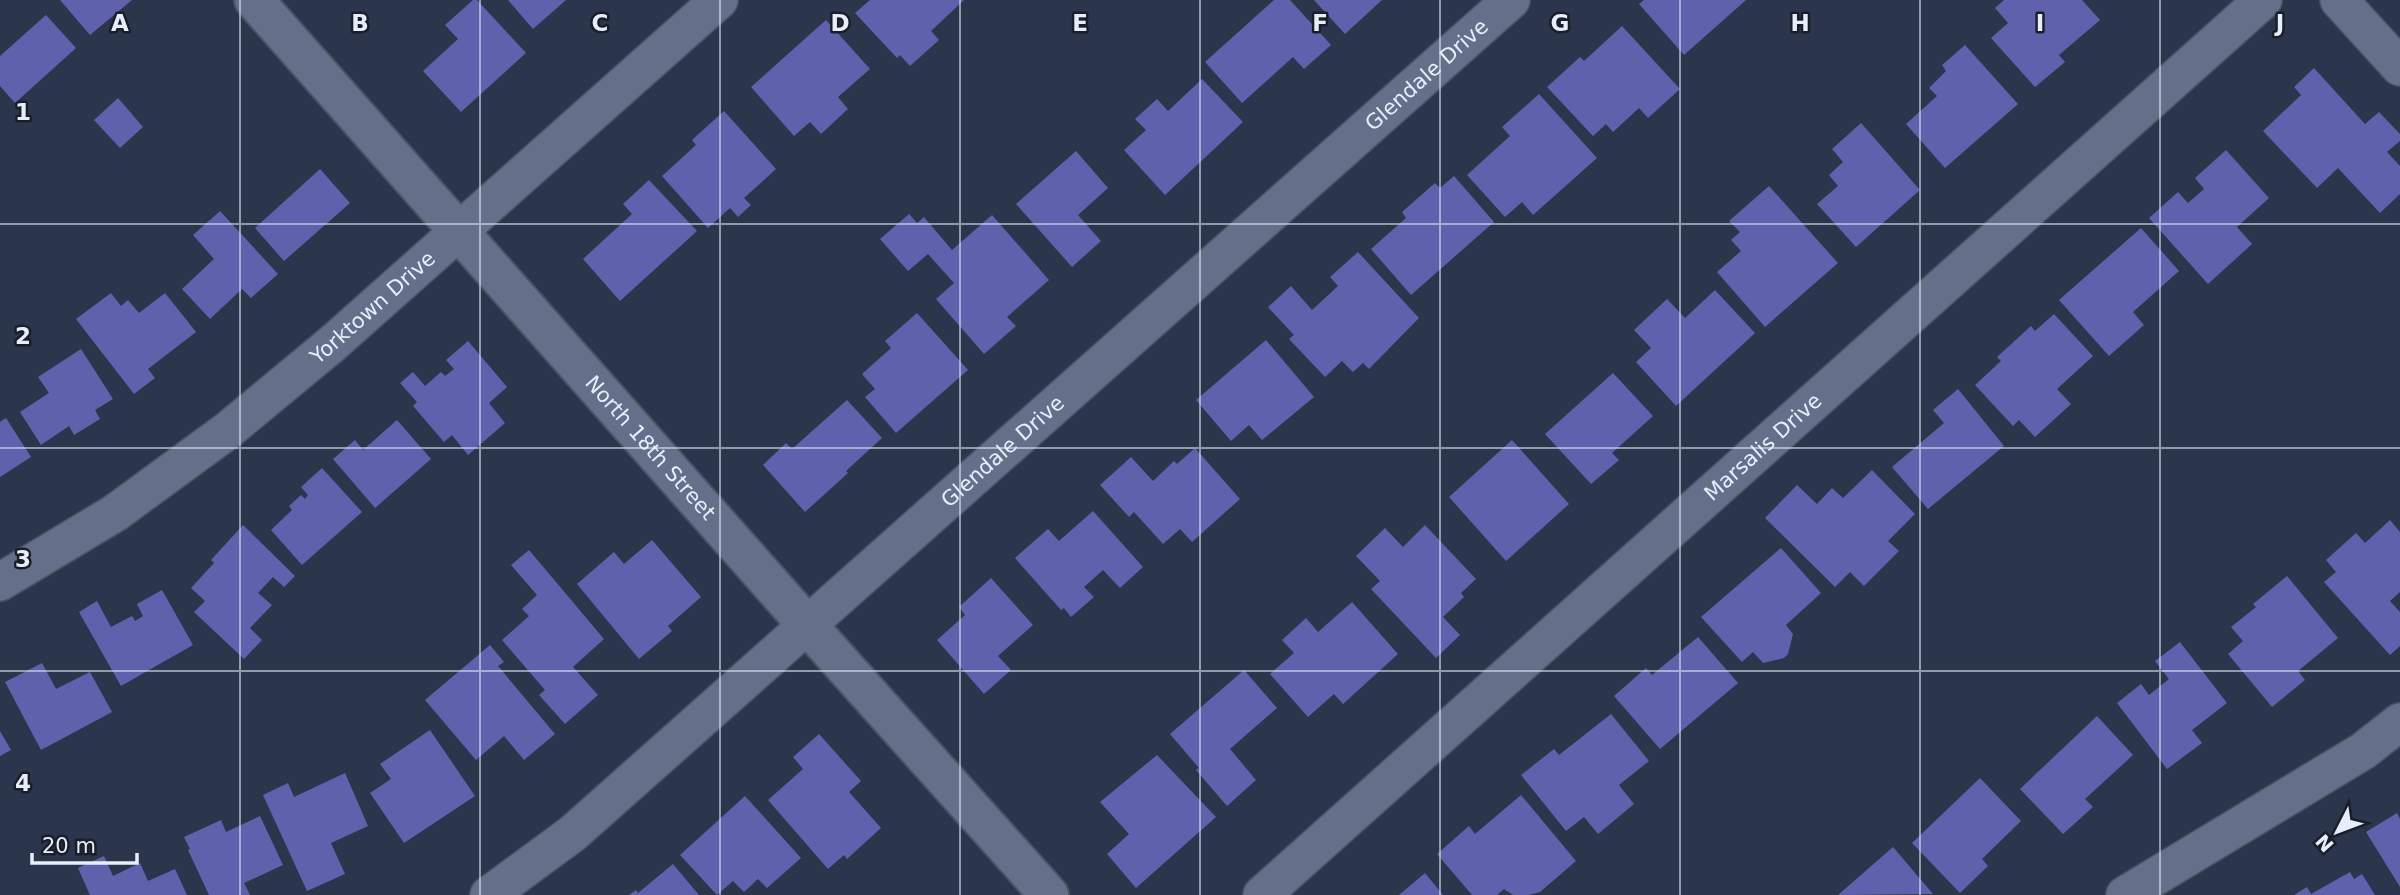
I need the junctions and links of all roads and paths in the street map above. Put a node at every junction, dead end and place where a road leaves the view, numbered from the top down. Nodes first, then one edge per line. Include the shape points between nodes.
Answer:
1 (254, 0) edge
2 (719, 0) edge
3 (1511, 0) edge
4 (2263, 0) edge
5 (2339, 0) edge
6 (2400, 67) edge
7 (459, 231) junction
8 (0, 582) edge
9 (807, 626) junction
10 (2400, 722) edge
11 (489, 895) edge
12 (1049, 895) edge
13 (1262, 895) edge
14 (2124, 895) edge

1 - 7 street, North 18th Street
2 - 7 street, Yorktown Drive
3 - 9 street, Glendale Drive
4 - 13 street, Marsalis Drive
5 - 6 street
7 - 8 street, Yorktown Drive via 227,431 115,513
7 - 9 street, North 18th Street
9 - 11 street, Glendale Drive via 572,834
9 - 12 street, North 18th Street
10 - 14 street via 2363,751

